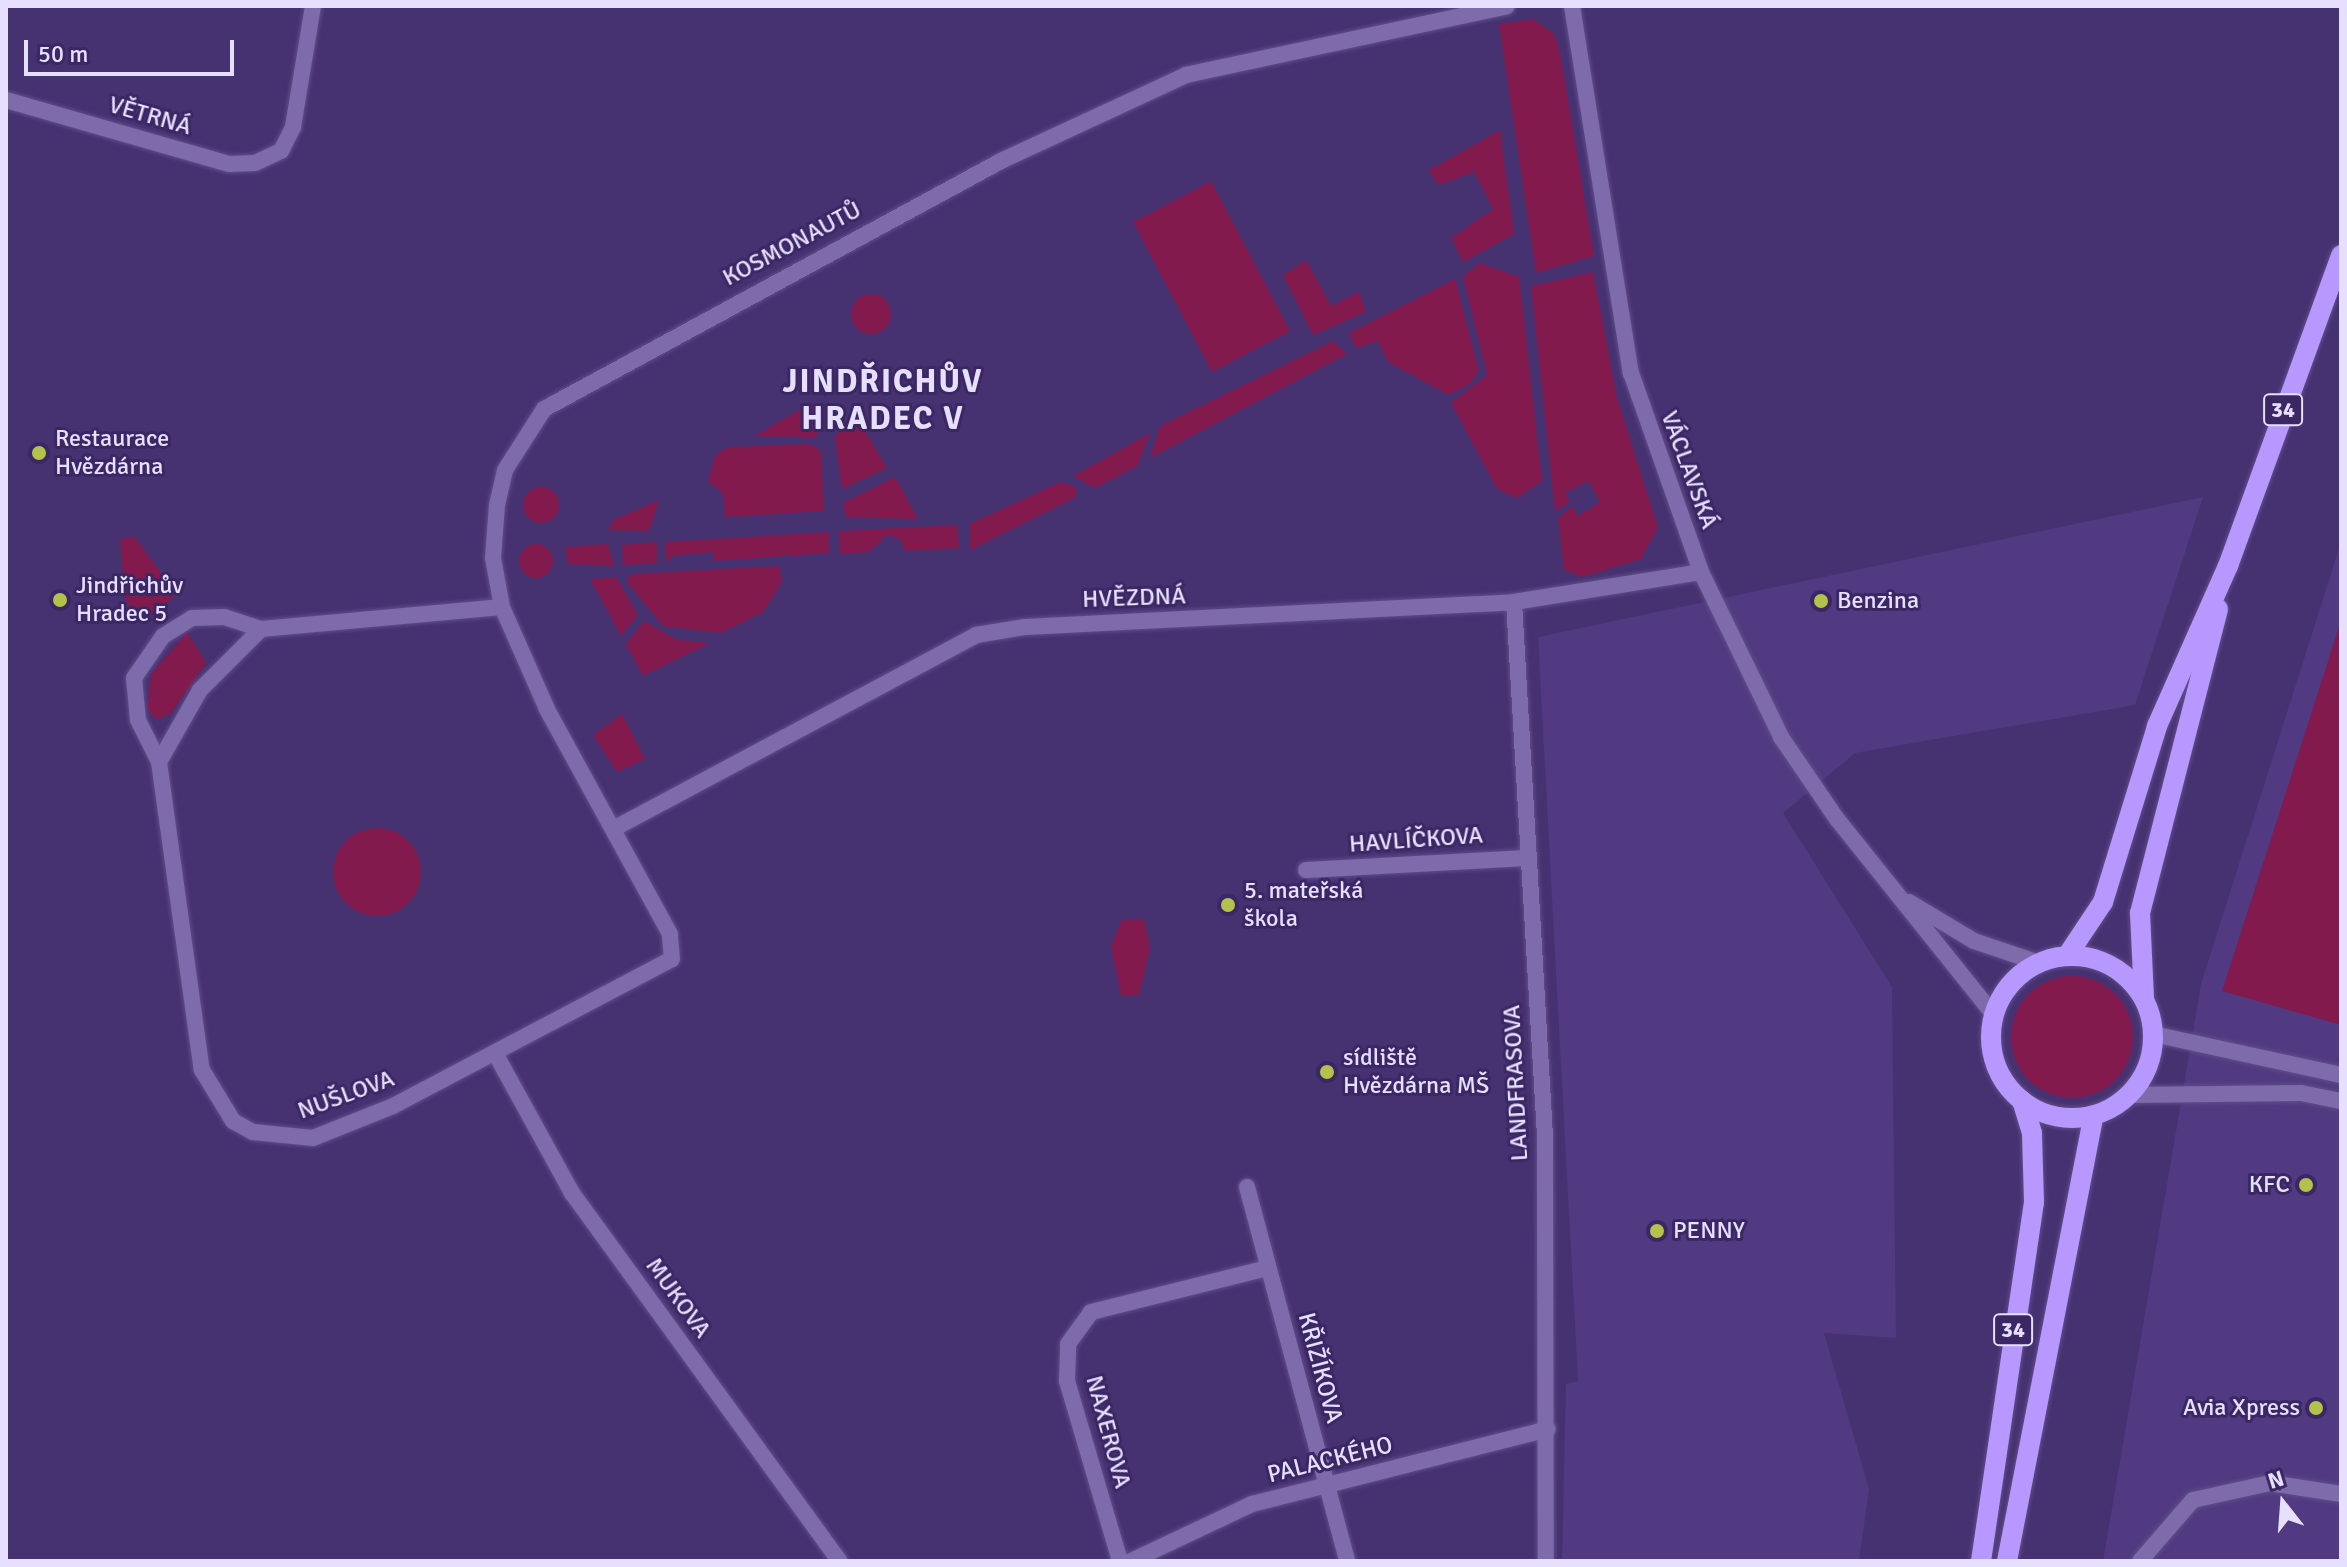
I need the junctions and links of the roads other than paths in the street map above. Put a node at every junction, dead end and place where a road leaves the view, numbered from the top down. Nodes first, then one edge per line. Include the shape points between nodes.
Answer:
1 (313, 6) edge
2 (1507, 6) edge
3 (1572, 6) edge
4 (6, 100) edge
5 (2341, 255) edge
6 (2228, 566) junction
7 (1701, 572) junction
8 (1514, 602) junction
9 (502, 607) junction
10 (261, 629) junction
11 (159, 762) junction
12 (615, 828) junction
13 (1528, 858) junction
14 (1306, 870) dead end
15 (1900, 897) junction
16 (2067, 956) junction
17 (2039, 963) junction
18 (2145, 1001) junction
19 (1994, 1015) junction
20 (2153, 1034) junction
21 (495, 1053) junction
22 (2341, 1075) edge
23 (2128, 1095) junction
24 (2022, 1101) junction
25 (2341, 1101) edge
26 (2094, 1115) junction
27 (1247, 1187) dead end
28 (1268, 1268) junction
29 (1548, 1429) junction
30 (1327, 1487) junction
31 (2341, 1494) edge
32 (839, 1561) edge
33 (1120, 1561) edge
34 (1131, 1561) edge
35 (1347, 1561) edge
36 (1546, 1561) edge
37 (1981, 1561) edge
38 (2007, 1561) edge
39 (2140, 1561) edge

1 - 4 street, VĚTRNÁ via 293,127 281,151 255,163 229,164
2 - 9 street, KOSMONAUTŮ via 1186,75 1001,161 544,409 505,470 497,505 493,558
3 - 7 street, VÁCLAVSKÁ via 1631,373
5 - 6 main road, 34
6 - 16 main road, 34 via 2157,726 2103,902
6 - 18 main road, 34 via 2140,913
7 - 8 street, HVĚZDNÁ
7 - 15 street, VÁCLAVSKÁ via 1781,737
8 - 12 street, HVĚZDNÁ via 976,635
8 - 13 street, LANDFRASOVA
9 - 10 street
9 - 12 street, KOSMONAUTŮ via 547,709
10 - 11 street via 200,690
10 - 11 street, NUŠLOVA via 211,615 192,618 149,651 134,696
11 - 21 street, NUŠLOVA via 202,1070 233,1121 285,1140 313,1138
12 - 21 street, NUŠLOVA via 670,934 672,959
13 - 14 street, HAVLÍČKOVA
13 - 29 street, LANDFRASOVA via 1545,1136
15 - 17 street, VÁCLAVSKÁ via 1974,941
15 - 19 street, VÁCLAVSKÁ
16 - 17 main road
16 - 18 main road via 2108,964
17 - 19 main road via 2016,979
18 - 20 main road
19 - 24 main road via 1995,1062
20 - 22 street
20 - 23 main road via 2147,1067
21 - 32 street, MUKOVA via 572,1193
23 - 25 street via 2301,1093
23 - 26 main road
24 - 26 main road via 2054,1116
24 - 37 main road, 34 via 2032,1133 2034,1202
26 - 38 main road, 34
27 - 28 street, KŘIŽÍKOVA
28 - 30 street, KŘIŽÍKOVA
28 - 33 street, NAXEROVA via 1091,1312 1068,1344 1067,1381
29 - 30 street, PALACKÉHO
29 - 36 street, LANDFRASOVA
30 - 34 street, PALACKÉHO via 1252,1504
30 - 35 street, KŘIŽÍKOVA
31 - 39 street via 2270,1483 2193,1500

